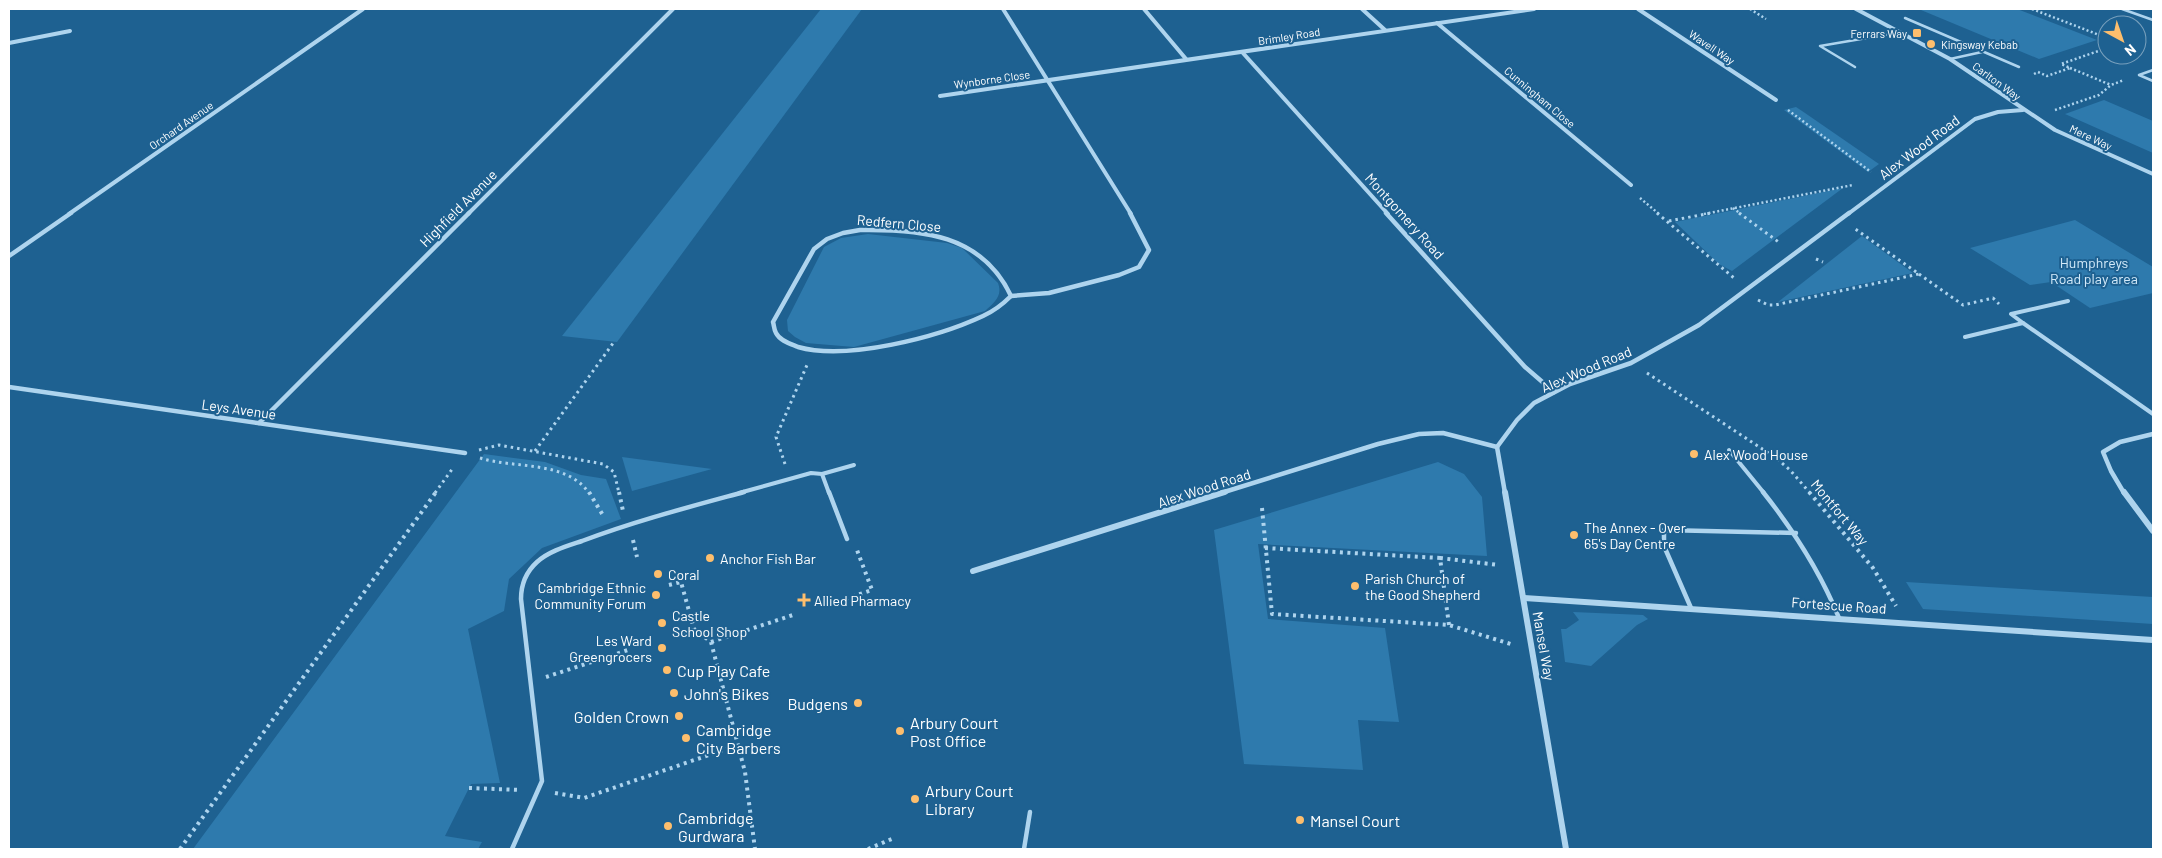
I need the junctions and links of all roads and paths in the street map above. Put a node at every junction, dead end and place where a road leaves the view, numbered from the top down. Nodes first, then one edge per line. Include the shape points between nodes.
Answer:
1 (363, 9) edge
2 (673, 9) edge
3 (1002, 9) edge
4 (1144, 9) edge
5 (1362, 9) edge
6 (1534, 9) edge
7 (1638, 9) edge
8 (1750, 9) edge
9 (1856, 9) edge
10 (2032, 9) edge
11 (2122, 9) edge
12 (1905, 18) dead end
13 (1766, 19) dead end
14 (2153, 20) edge
15 (1437, 23) junction
16 (1385, 30) junction
17 (70, 31) dead end
18 (1902, 32) junction
19 (2097, 34) edge
20 (9, 43) edge
21 (2097, 51) edge
22 (1242, 52) junction
23 (1983, 52) junction
24 (1186, 59) junction
25 (1950, 59) junction
26 (1855, 67) dead end
27 (2019, 67) dead end
28 (2070, 68) junction
29 (2153, 70) edge
30 (2029, 75) dead end
31 (2139, 75) junction
32 (1047, 80) junction
33 (2153, 81) edge
34 (2111, 85) junction
35 (940, 96) dead end
36 (1776, 100) joint
37 (2023, 110) junction
38 (2049, 113) dead end
39 (1871, 172) dead end
40 (2153, 174) edge
41 (1631, 185) joint
42 (1853, 185) dead end
43 (1733, 208) junction
44 (1841, 220) junction
45 (1669, 221) junction
46 (1798, 252) junction
47 (9, 256) edge
48 (1919, 274) junction
49 (1750, 288) junction
50 (1743, 294) junction
51 (1011, 296) junction
52 (2068, 301) dead end
53 (2011, 314) junction
54 (2023, 323) junction
55 (1965, 336) dead end
56 (614, 342) dead end
57 (814, 350) junction
58 (1631, 363) junction
59 (9, 387) edge
60 (1554, 392) junction
61 (2153, 414) edge
62 (259, 423) junction
63 (2153, 434) edge
64 (1497, 447) junction
65 (1729, 450) dead end
66 (536, 451) junction
67 (465, 453) junction
68 (854, 465) dead end
69 (822, 474) junction
70 (790, 478) junction
71 (1262, 508) dead end
72 (626, 525) junction
73 (613, 529) junction
74 (2153, 531) edge
75 (1796, 533) junction
76 (848, 539) joint
77 (1265, 548) junction
78 (1440, 558) junction
79 (1518, 566) junction
80 (973, 572) dead end
81 (669, 585) dead end
82 (1524, 598) junction
83 (845, 599) dead end
84 (1691, 608) junction
85 (796, 614) dead end
86 (1839, 618) junction
87 (1918, 624) junction
88 (1449, 625) junction
89 (694, 629) junction
90 (682, 633) dead end
91 (2153, 640) edge
92 (711, 642) junction
93 (628, 650) dead end
94 (1533, 651) junction
95 (529, 683) junction
96 (738, 745) junction
97 (469, 788) dead end
98 (538, 790) junction
99 (1030, 812) dead end
100 (894, 838) dead end
101 (180, 849) edge
102 (512, 849) edge
103 (755, 849) edge
104 (868, 849) edge
105 (1024, 849) edge
106 (1566, 849) edge

1 - 47 street, Orchard Avenue
2 - 62 street, Highfield Avenue
3 - 32 street
4 - 24 street
5 - 16 street
6 - 15 street, Brimley Road
7 - 36 street, Wavell Way
8 - 13 path
9 - 18 street, Carlton Way
10 - 19 path
11 - 14 lane
12 - 23 lane
15 - 16 street, Brimley Road
15 - 41 street, Cunningham Close
16 - 22 street, Brimley Road
17 - 20 street
18 - 25 street, Carlton Way
18 - 26 lane via 1820,46
21 - 28 path via 2061,64
22 - 24 street, Brimley Road
22 - 60 street, Montgomery Road via 1525,367
23 - 25 lane
23 - 27 lane
24 - 32 street, Brimley Road
25 - 37 street, Carlton Way
28 - 30 path via 2048,76 2038,72
28 - 34 path
29 - 31 lane
31 - 33 lane
31 - 34 path
32 - 35 street, Wynborne Close
32 - 51 street via 1139,227 1148,250 1138,267 1119,275 1049,293
34 - 38 path via 2100,95
36 - 39 path
37 - 40 street, Mere Way via 2082,143
37 - 44 street, Alex Wood Road via 1998,112 1975,119
41 - 45 path via 1638,197
42 - 43 path
43 - 45 path
43 - 46 path via 1776,241
44 - 46 street, Alex Wood Road
44 - 48 path
45 - 49 path via 1730,276
46 - 49 street, Alex Wood Road
48 - 50 path via 1776,305 1768,305
48 - 53 path via 1963,305 1994,298
49 - 50 street, Alex Wood Road
50 - 58 street, Alex Wood Road via 1699,325
51 - 57 street, Redfern Close via 1000,308 977,320 861,351
51 - 57 street, Redfern Close via 1006,282 962,243 862,229 846,231 822,241 814,249 773,322 776,334 787,343
52 - 53 lane
53 - 54 lane
54 - 55 lane
54 - 61 lane
56 - 66 path
57 - 70 path via 776,437
58 - 60 street, Alex Wood Road
58 - 87 path, Montfort Way via 1790,470 1873,568 1898,608
59 - 62 street, Leys Avenue
60 - 64 street, Alex Wood Road via 1534,403
62 - 67 street, Leys Avenue
63 - 74 street via 2119,442 2104,452 2104,460 2111,472
64 - 79 street, Mansel Way
64 - 80 street, Alex Wood Road via 1443,434 1411,436
65 - 75 lane
66 - 67 path via 499,445
66 - 72 path via 603,464 614,472
67 - 73 path via 488,462 553,471 573,478 583,486
67 - 101 path
68 - 69 lane
69 - 70 lane
69 - 76 lane
70 - 72 lane
71 - 77 path
72 - 73 lane
73 - 95 lane via 554,551 527,573 521,587 521,599
75 - 84 lane via 1664,530 1664,546
75 - 86 lane via 1810,554
76 - 83 path via 856,546 872,590
77 - 78 path
77 - 88 path via 1272,614
78 - 79 path
78 - 88 path
79 - 82 street, Mansel Way
81 - 89 path via 680,582
82 - 84 street, Fortescue Road
82 - 94 street, Mansel Way
84 - 86 street, Fortescue Road
85 - 92 path
86 - 87 street, Fortescue Road
87 - 91 street, Fortescue Road
88 - 94 path
89 - 90 path
89 - 92 path
92 - 96 path
93 - 95 path
94 - 106 street, Mansel Way
95 - 98 lane via 542,781
96 - 98 path via 584,798
96 - 103 path via 745,772
97 - 98 path
98 - 102 lane
99 - 105 lane
100 - 104 path

